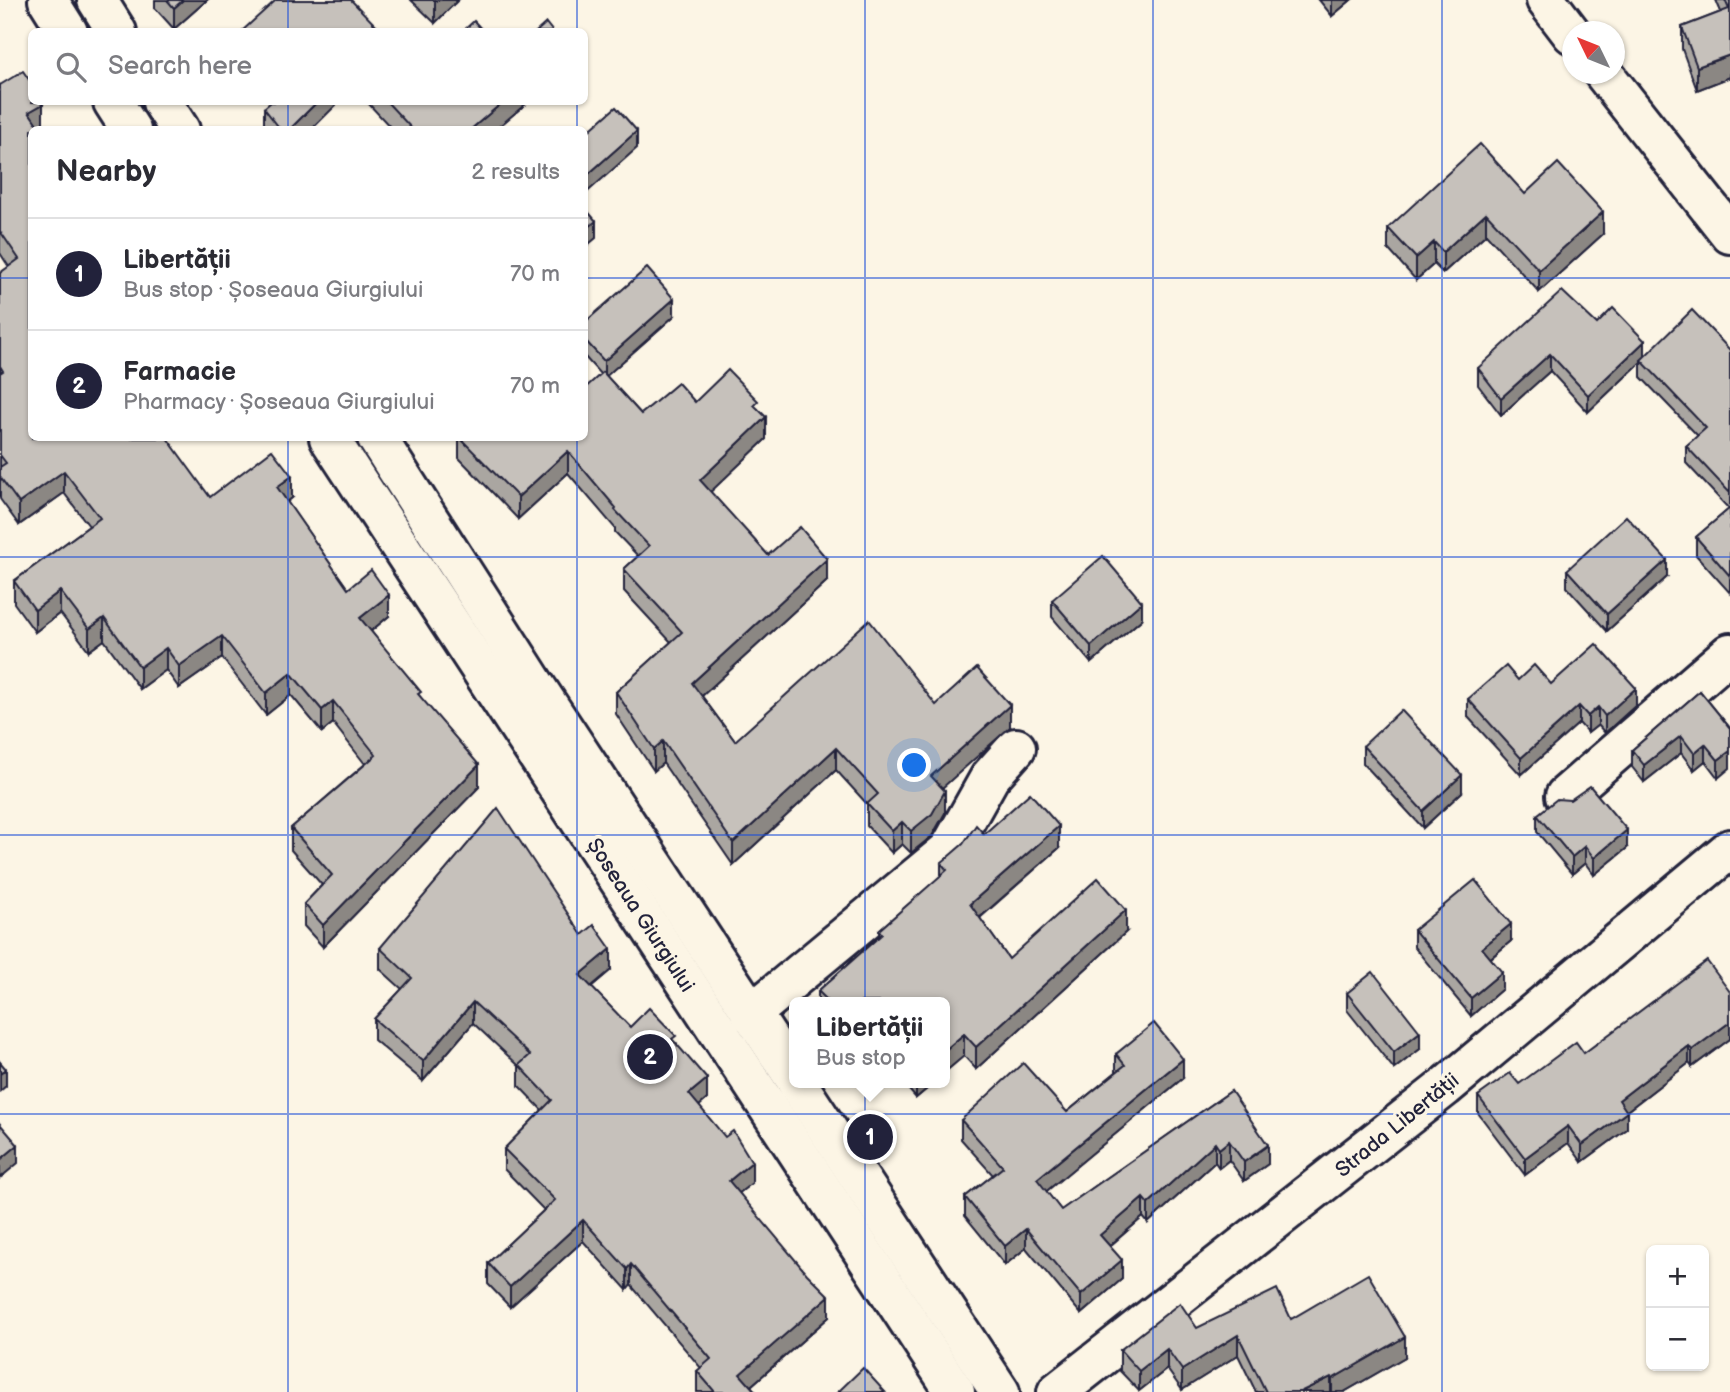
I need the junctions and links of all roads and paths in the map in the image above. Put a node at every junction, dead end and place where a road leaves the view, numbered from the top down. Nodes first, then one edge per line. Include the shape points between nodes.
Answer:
1 (48, 0) edge
2 (97, 0) edge
3 (1546, 0) edge
4 (1563, 21) edge
5 (66, 28) edge
6 (114, 28) edge
7 (1612, 84) edge
8 (115, 105) edge
9 (164, 105) edge
10 (128, 126) edge
11 (177, 126) edge
12 (1730, 234) edge
13 (331, 441) edge
14 (379, 441) edge
15 (1730, 653) edge
16 (1016, 748) dead end
17 (1566, 796) dead end
18 (1730, 849) edge
19 (751, 1014) junction
20 (789, 1071) edge
21 (801, 1088) edge
22 (955, 1392) edge
23 (1000, 1392) edge
24 (1057, 1392) edge

1 - 5 main road
2 - 6 main road
3 - 4 main road
7 - 12 main road
8 - 10 main road
9 - 11 main road
13 - 22 main road, Șoseaua Giurgiului
14 - 19 main road, Șoseaua Giurgiului
15 - 17 main road
16 - 19 main road via 990,777 948,850
18 - 24 main road, Strada Libertății via 1445,1087
19 - 20 main road, Șoseaua Giurgiului
21 - 23 main road, Șoseaua Giurgiului

